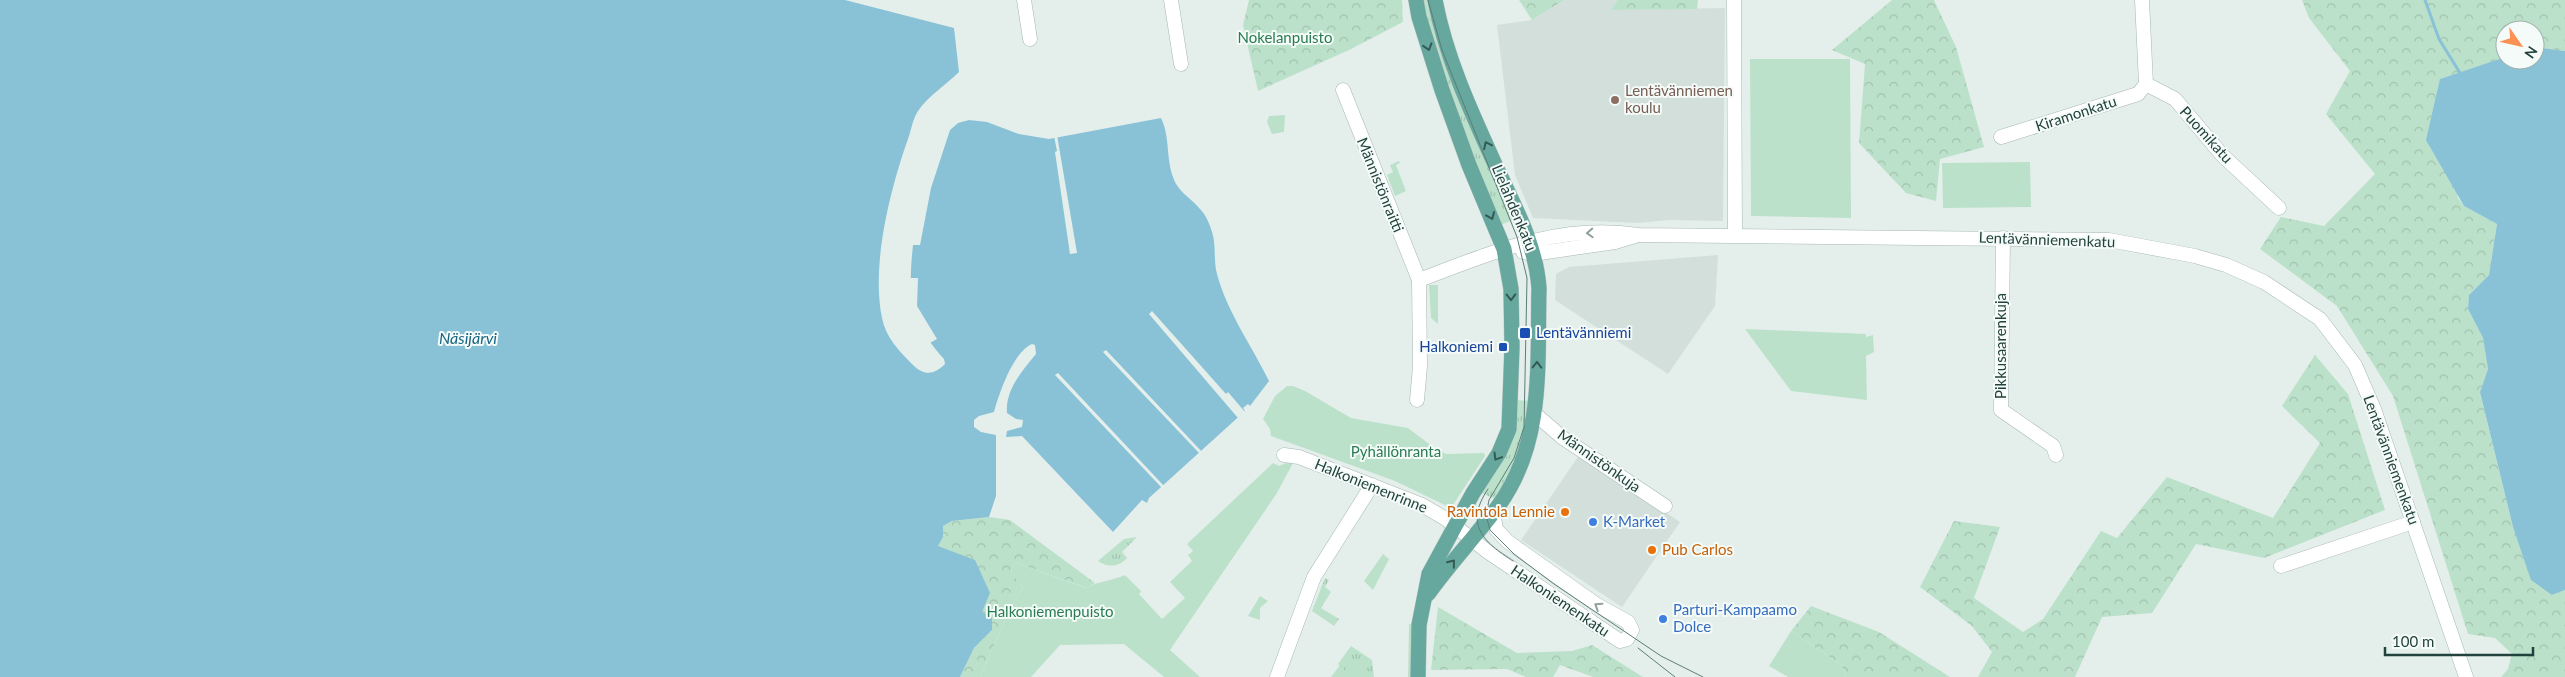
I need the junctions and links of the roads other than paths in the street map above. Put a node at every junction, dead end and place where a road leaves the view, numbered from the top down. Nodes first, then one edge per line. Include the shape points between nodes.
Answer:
1 (1024, 0) edge
2 (1172, 0) edge
3 (1416, 0) edge
4 (1435, 0) edge
5 (1734, 0) edge
6 (2142, 0) edge
7 (1030, 39) dead end
8 (1182, 64) dead end
9 (2146, 84) junction
10 (1343, 90) dead end
11 (2001, 137) dead end
12 (2279, 208) dead end
13 (1735, 235) junction
14 (2003, 238) junction
15 (1531, 247) junction
16 (1504, 249) junction
17 (1418, 280) junction
18 (1417, 400) dead end
19 (1536, 414) junction
20 (1284, 454) dead end
21 (2056, 455) dead end
22 (1372, 485) junction
23 (1665, 506) dead end
24 (1492, 512) junction
25 (2413, 522) junction
26 (1455, 526) junction
27 (1472, 539) junction
28 (2281, 566) dead end
29 (1422, 602) junction
30 (1277, 677) edge
31 (1418, 677) edge
32 (2466, 677) edge

1 - 7 street
2 - 8 street
3 -> 16 main road, Lielahdenkatu via 1428,49 1465,155
15 -> 4 main road, Lielahdenkatu via 1445,42
5 - 13 street
6 - 9 street
9 - 11 street, Kiramonkatu via 2138,94
9 - 12 street, Puomikatu via 2175,100 2222,154
10 - 17 street, Männistönraitti
13 - 14 street, Lentävänniemenkatu
13 - 15 street, Lentävänniemenkatu via 1638,236 1615,242
14 - 21 street, Pikkusaarenkuja via 2001,410 2053,446
14 - 25 street, Lentävänniemenkatu via 2109,240 2195,256 2264,282 2320,319 2355,365 2374,409
15 - 16 street, Lentävänniemenkatu
19 -> 15 main road, Lielahdenkatu via 1539,288
16 - 17 street
16 -> 26 main road, Lielahdenkatu via 1511,289 1509,429 1499,453
17 - 18 street via 1420,366
19 - 23 street, Männistönkuja via 1563,438
19 - 24 main road, Lielahdenkatu via 1524,460 1508,491
20 - 22 street, Halkoniemenrinne
22 - 26 street, Halkoniemenrinne via 1422,505
22 - 30 street via 1314,578
24 - 27 main road, Lielahdenkatu
27 -> 24 street, Halkoniemenkatu via 1620,641 1627,639 1632,630 1628,622 1597,605 1507,541 1496,529
25 - 28 street
25 - 32 street, Lentävänniemenkatu
26 - 27 street, Halkoniemenkatu
26 - 29 main road, Lielahdenkatu via 1429,574
29 -> 27 main road, Lielahdenkatu
29 - 31 main road, Lielahdenkatu

